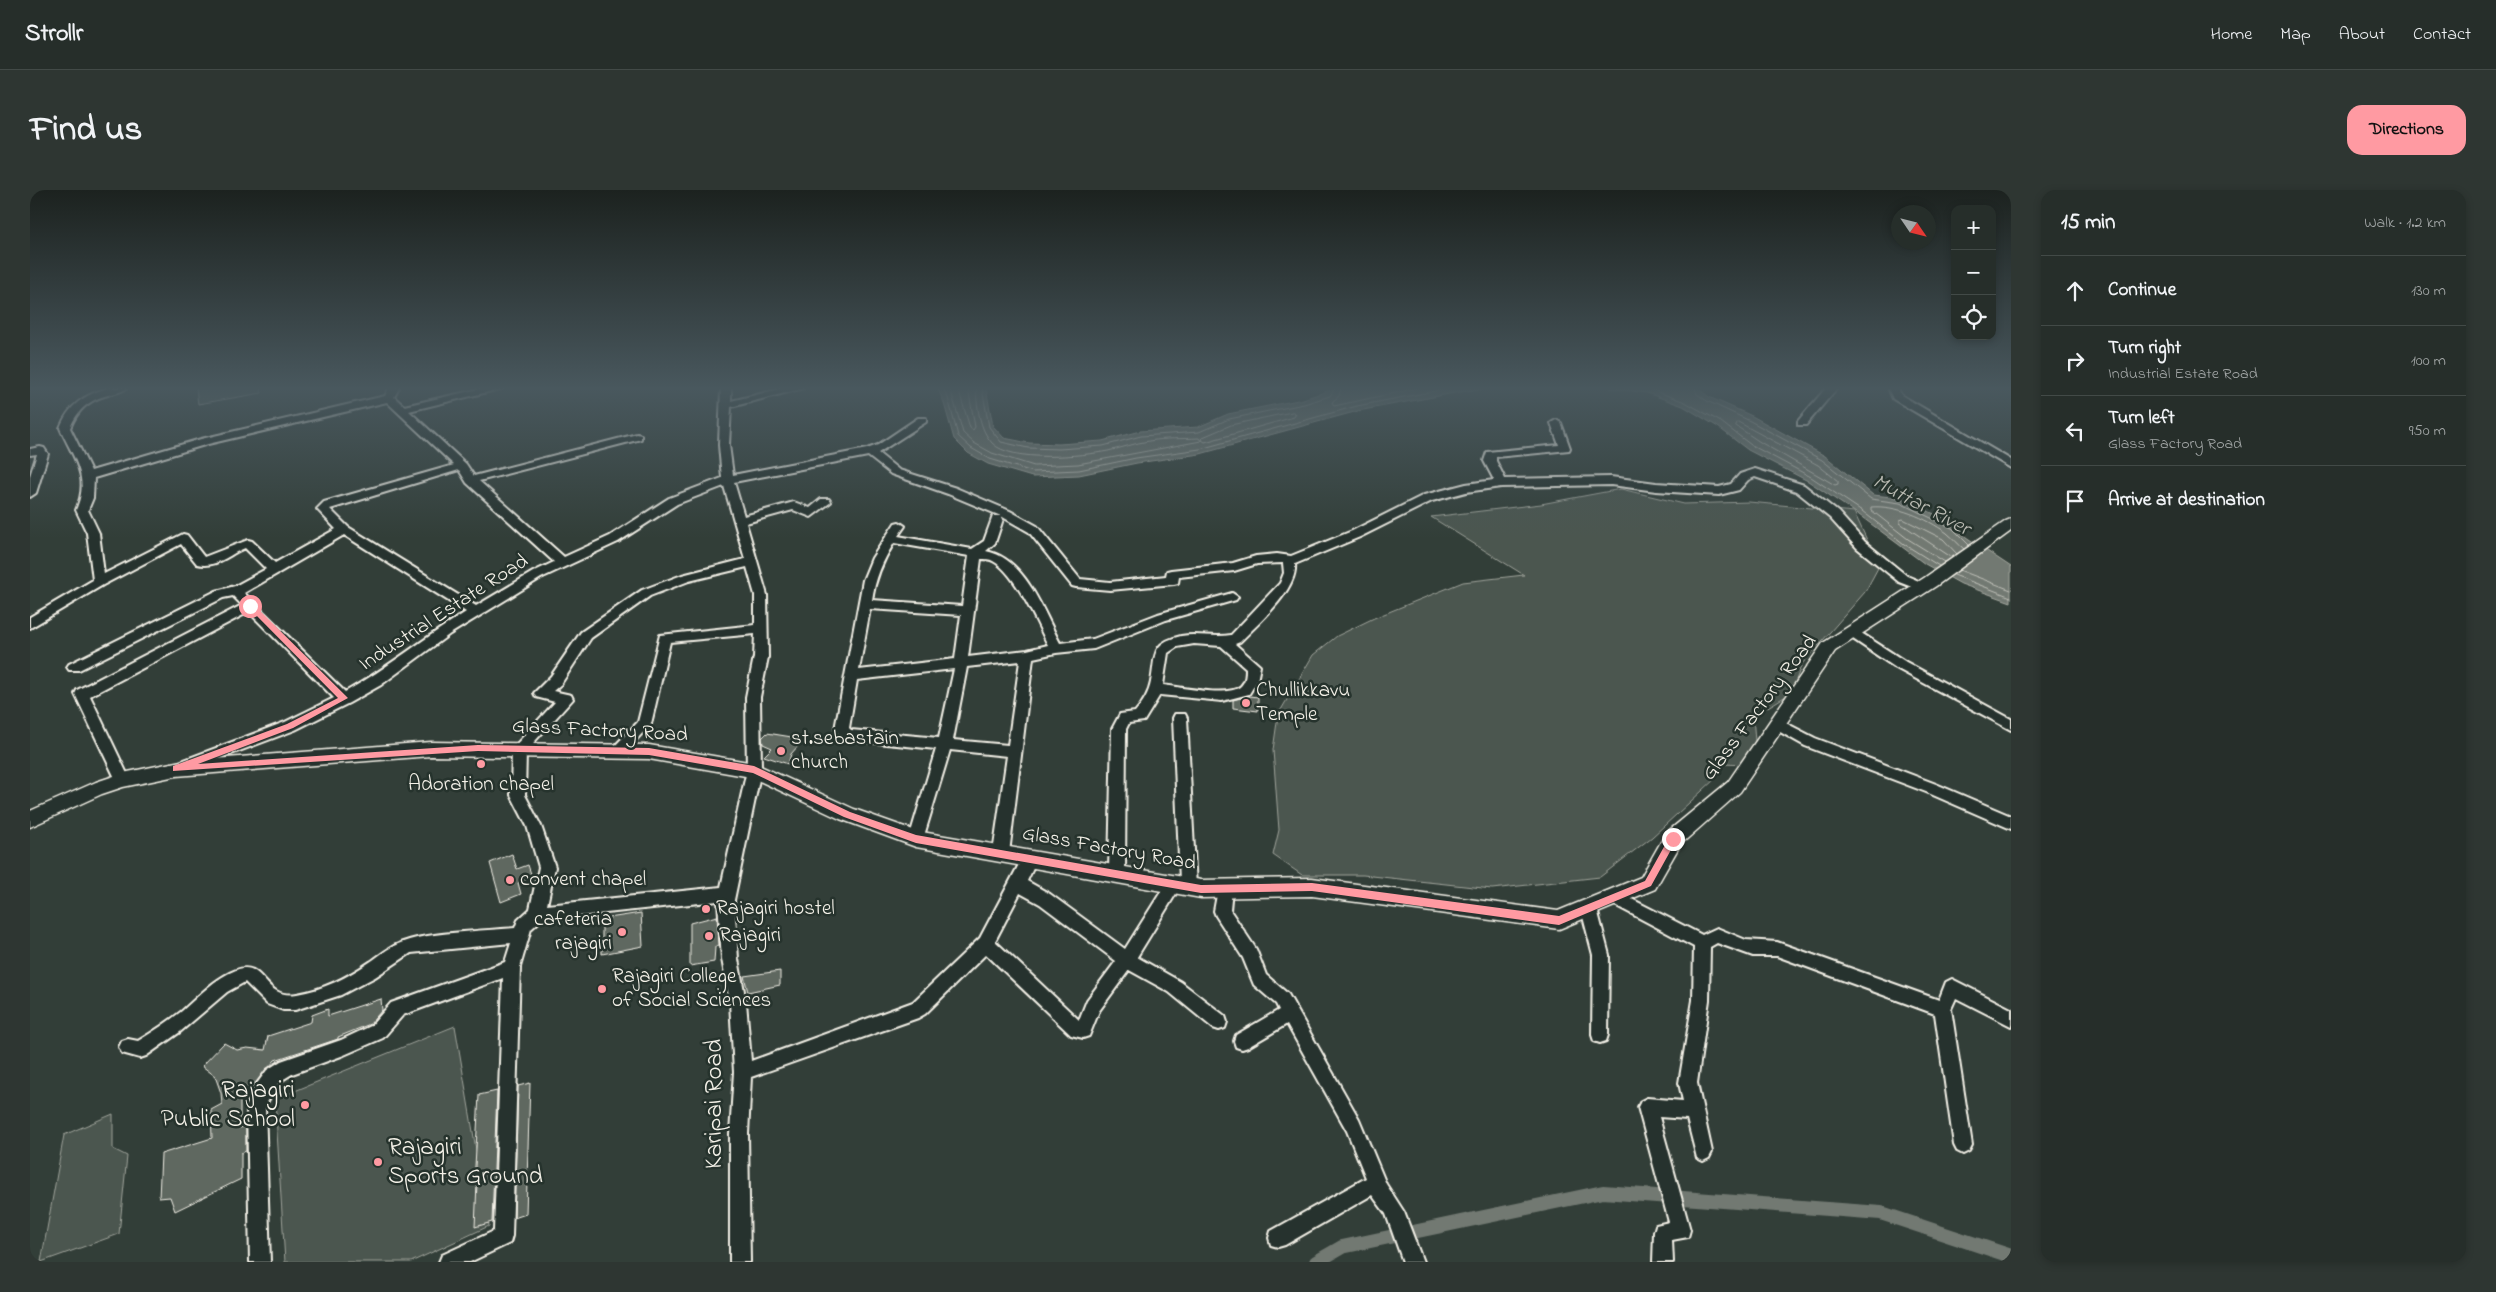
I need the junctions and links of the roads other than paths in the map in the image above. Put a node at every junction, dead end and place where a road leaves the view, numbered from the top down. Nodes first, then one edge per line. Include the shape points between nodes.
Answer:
1 (70, 438) edge
2 (217, 438) edge
3 (431, 438) edge
4 (633, 438) edge
5 (724, 438) edge
6 (893, 438) edge
7 (1563, 438) edge
8 (1966, 438) edge
9 (30, 452) edge
10 (870, 452) junction
11 (2011, 465) edge
12 (462, 466) junction
13 (88, 476) junction
14 (471, 480) junction
15 (728, 480) junction
16 (1501, 483) junction
17 (30, 493) edge
18 (825, 502) dead end
19 (997, 519) dead end
20 (741, 521) junction
21 (2011, 524) edge
22 (899, 526) dead end
23 (344, 530) junction
24 (891, 539) junction
25 (976, 552) junction
26 (1292, 560) junction
27 (753, 561) junction
28 (564, 564) junction
29 (275, 570) junction
30 (99, 582) junction
31 (1926, 584) junction
32 (238, 590) junction
33 (1232, 597) dead end
34 (865, 604) junction
35 (250, 606) junction
36 (969, 610) junction
37 (476, 612) junction
38 (30, 623) edge
39 (761, 629) junction
40 (1852, 632) junction
41 (1225, 642) junction
42 (1056, 648) junction
43 (1027, 656) junction
44 (961, 662) junction
45 (74, 667) dead end
46 (853, 676) junction
47 (1155, 689) junction
48 (344, 698) junction
49 (1180, 718) dead end
50 (1778, 724) junction
51 (2011, 725) edge
52 (945, 744) junction
53 (520, 749) junction
54 (617, 751) junction
55 (1015, 751) junction
56 (176, 769) junction
57 (754, 770) junction
58 (123, 780) junction
59 (62, 804) junction
60 (30, 812) edge
61 (30, 819) edge
62 (2011, 823) edge
63 (916, 839) junction
64 (1001, 853) junction
65 (1030, 858) junction
66 (1117, 873) junction
67 (1018, 883) junction
68 (1181, 885) junction
69 (1224, 889) junction
70 (726, 893) junction
71 (1614, 897) junction
72 (1589, 909) junction
73 (537, 913) junction
74 (521, 935) junction
75 (986, 943) junction
76 (1702, 944) junction
77 (1126, 960) junction
78 (512, 967) junction
79 (1943, 1009) junction
80 (1290, 1013) junction
81 (2011, 1018) edge
82 (1219, 1022) dead end
83 (1600, 1035) dead end
84 (1242, 1041) dead end
85 (128, 1048) dead end
86 (742, 1072) junction
87 (1694, 1111) junction
88 (1962, 1145) dead end
89 (1703, 1152) dead end
90 (1379, 1188) junction
91 (1278, 1238) dead end
92 (260, 1262) edge
93 (449, 1262) edge
94 (740, 1262) edge
95 (1413, 1262) edge
96 (1663, 1262) edge

1 - 13 street
2 - 13 street
3 - 12 street
4 - 14 street
5 - 15 street, Karipai Road
6 - 10 street
7 - 16 street via 1565,448 1491,454 1490,460
8 - 11 street
9 - 17 street via 40,450 43,454
10 - 15 street, Industrial Estate Road
10 - 26 street via 895,472 952,491 1033,529 1076,583 1110,586 1234,567 1256,560
12 - 14 street
12 - 23 street via 323,509
13 - 30 street via 89,498 82,510 93,533
14 - 28 street
15 - 20 street, Karipai Road
15 - 28 street, Industrial Estate Road via 673,501 614,539
16 - 26 street via 1428,498 1356,534
16 - 31 street via 1611,481 1719,491 1735,487 1744,477 1756,473 1800,488 1834,515 1861,545 1903,578
18 - 20 street via 811,512 794,506
19 - 25 street via 989,543
20 - 27 street, Karipai Road
21 - 31 main road, Glass Factory Road
22 - 24 street
23 - 29 street
23 - 37 street
24 - 25 street
24 - 34 street via 869,580
25 - 36 street
25 - 42 street via 996,557 1007,565
26 - 41 street via 1288,564 1290,573 1285,585 1235,639
27 - 39 street, Karipai Road via 761,595
27 - 53 street via 686,578 646,593 586,635 556,680 541,693 566,699
28 - 37 street, Industrial Estate Road via 537,575
29 - 30 street via 248,544 235,547 210,562 201,561 183,538
29 - 32 street
30 - 38 street
31 - 40 main road, Glass Factory Road
32 - 35 street
32 - 45 street via 220,594
33 - 42 street via 1162,617 1106,640
34 - 36 street
34 - 46 street
35 - 48 street
35 - 58 street via 82,694
36 - 44 street
37 - 48 street, Industrial Estate Road via 376,681
39 - 54 street via 665,638 644,724
39 - 57 street, Karipai Road via 761,657 753,697
40 - 50 main road, Glass Factory Road via 1829,647
40 - 51 street via 1901,665
41 - 47 street via 1182,640 1165,646 1160,654
41 - 47 street via 1253,666 1253,676 1241,693 1217,695
42 - 43 street
43 - 44 street
43 - 55 street
44 - 46 street
44 - 52 street
46 - 52 street via 842,729 847,735
47 - 66 street via 1149,706 1139,717 1125,718 1119,730
48 - 56 street, Industrial Estate Road via 290,726
49 - 68 street
50 - 62 street via 1810,742 1931,788
50 - 71 main road, Glass Factory Road via 1734,787 1673,839 1648,883
52 - 55 street
52 - 63 street
53 - 54 main road, Glass Factory Road
53 - 56 main road, Glass Factory Road via 431,750
53 - 73 street via 518,795 534,826 546,866
54 - 57 main road, Glass Factory Road via 649,752
55 - 64 street
56 - 58 main road, Glass Factory Road
57 - 63 main road, Glass Factory Road via 847,814
57 - 70 street, Karipai Road
58 - 59 main road, Glass Factory Road
59 - 60 street via 54,802
59 - 61 main road, Glass Factory Road
63 - 64 main road, Glass Factory Road
64 - 65 main road, Glass Factory Road
65 - 66 main road, Glass Factory Road
65 - 67 street
66 - 68 main road, Glass Factory Road
67 - 75 street
67 - 77 street via 1045,899
68 - 69 main road, Glass Factory Road
68 - 77 street
69 - 72 main road, Glass Factory Road via 1312,887 1559,920
69 - 80 street via 1222,911 1250,954 1260,980 1282,999
70 - 73 street
70 - 86 street, Karipai Road
71 - 72 main road, Glass Factory Road
71 - 76 street
72 - 83 street via 1602,955
73 - 74 street via 524,925
74 - 78 street
74 - 85 street via 412,946 396,951 371,971 338,989 287,1004 273,999 248,974 242,975 140,1050
75 - 77 street via 1076,1029 1083,1030 1093,1006
75 - 86 street via 912,1012
76 - 79 street via 1717,935 1743,948 1778,949
76 - 87 street via 1701,1000 1688,1083
77 - 82 street via 1175,987
78 - 92 street via 397,1008 376,1032 287,1067 273,1076 256,1106
78 - 93 street via 503,1236
79 - 81 street via 1952,987
79 - 88 street
80 - 84 street
80 - 90 street via 1353,1125
86 - 94 street, Karipai Road
87 - 89 street
87 - 96 street via 1646,1107 1681,1230 1663,1232
90 - 91 street via 1372,1185 1365,1188
90 - 95 street via 1396,1214

